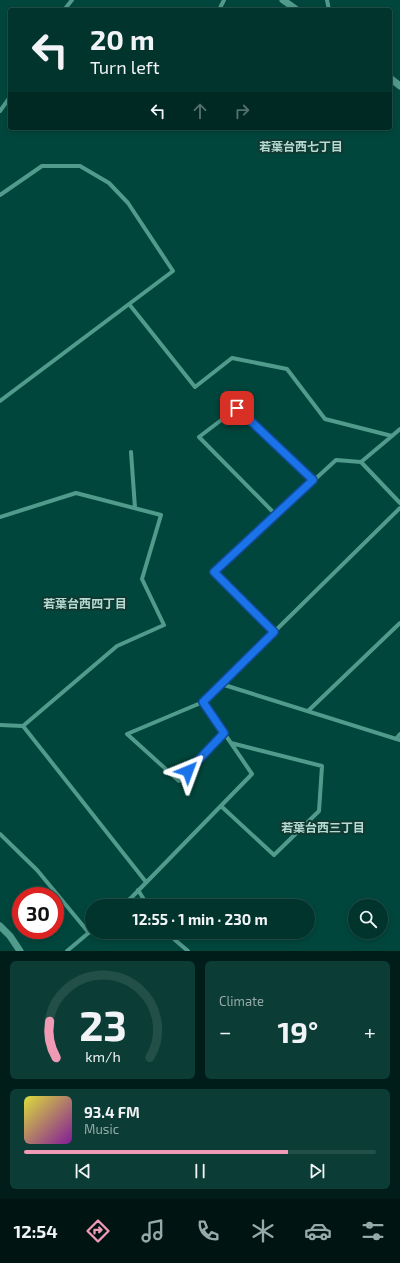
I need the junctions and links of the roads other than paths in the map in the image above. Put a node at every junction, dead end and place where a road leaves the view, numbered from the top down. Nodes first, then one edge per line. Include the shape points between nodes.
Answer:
1 (72, 0) edge
2 (283, 0) edge
3 (66, 8) edge
4 (294, 8) edge
5 (392, 80) edge
6 (400, 86) edge
7 (8, 100) edge
8 (0, 111) edge
9 (0, 195) edge
10 (129, 304) junction
11 (0, 400) edge
12 (400, 429) edge
13 (392, 436) junction
14 (131, 452) dead end
15 (361, 462) junction
16 (313, 480) junction
17 (400, 503) edge
18 (135, 508) junction
19 (400, 508) edge
20 (276, 515) junction
21 (0, 517) edge
22 (400, 623) edge
23 (274, 632) junction
24 (221, 684) junction
25 (203, 702) junction
26 (308, 711) junction
27 (0, 725) edge
28 (23, 726) junction
29 (224, 733) junction
30 (400, 734) edge
31 (398, 740) edge
32 (231, 743) junction
33 (221, 806) junction
34 (0, 834) edge
35 (146, 882) junction
36 (138, 890) junction
37 (128, 899) edge
38 (144, 899) edge
39 (85, 925) edge
40 (0, 926) edge
41 (85, 936) edge
42 (173, 939) edge
43 (73, 949) edge
44 (20, 951) edge
45 (67, 951) edge
46 (188, 951) edge

1 - 3 street
2 - 4 street
5 - 6 street
7 - 8 street
9 - 10 street via 42,166 80,166 109,183 128,203 173,271
10 - 11 street
10 - 13 street via 195,387 232,358 287,369 325,419
12 - 13 street
13 - 15 street
14 - 18 street
15 - 16 street via 336,460
15 - 17 street
16 - 20 street
16 - 20 street via 237,408 199,437
18 - 21 street via 76,493
18 - 28 street via 161,515 142,579 164,625 117,646
19 - 23 street
20 - 23 street via 214,572
22 - 26 street
23 - 24 street
24 - 25 street
24 - 26 street
25 - 29 street
25 - 29 street via 127,734 178,780
26 - 31 street
27 - 28 street
28 - 35 street
29 - 32 street
30 - 31 street
32 - 33 street via 252,774
32 - 33 street via 322,766 319,811 274,855
33 - 35 street
34 - 39 street via 37,870
35 - 36 street
36 - 37 street
36 - 38 street
40 - 44 street
41 - 43 street
42 - 46 street
43 - 45 street

